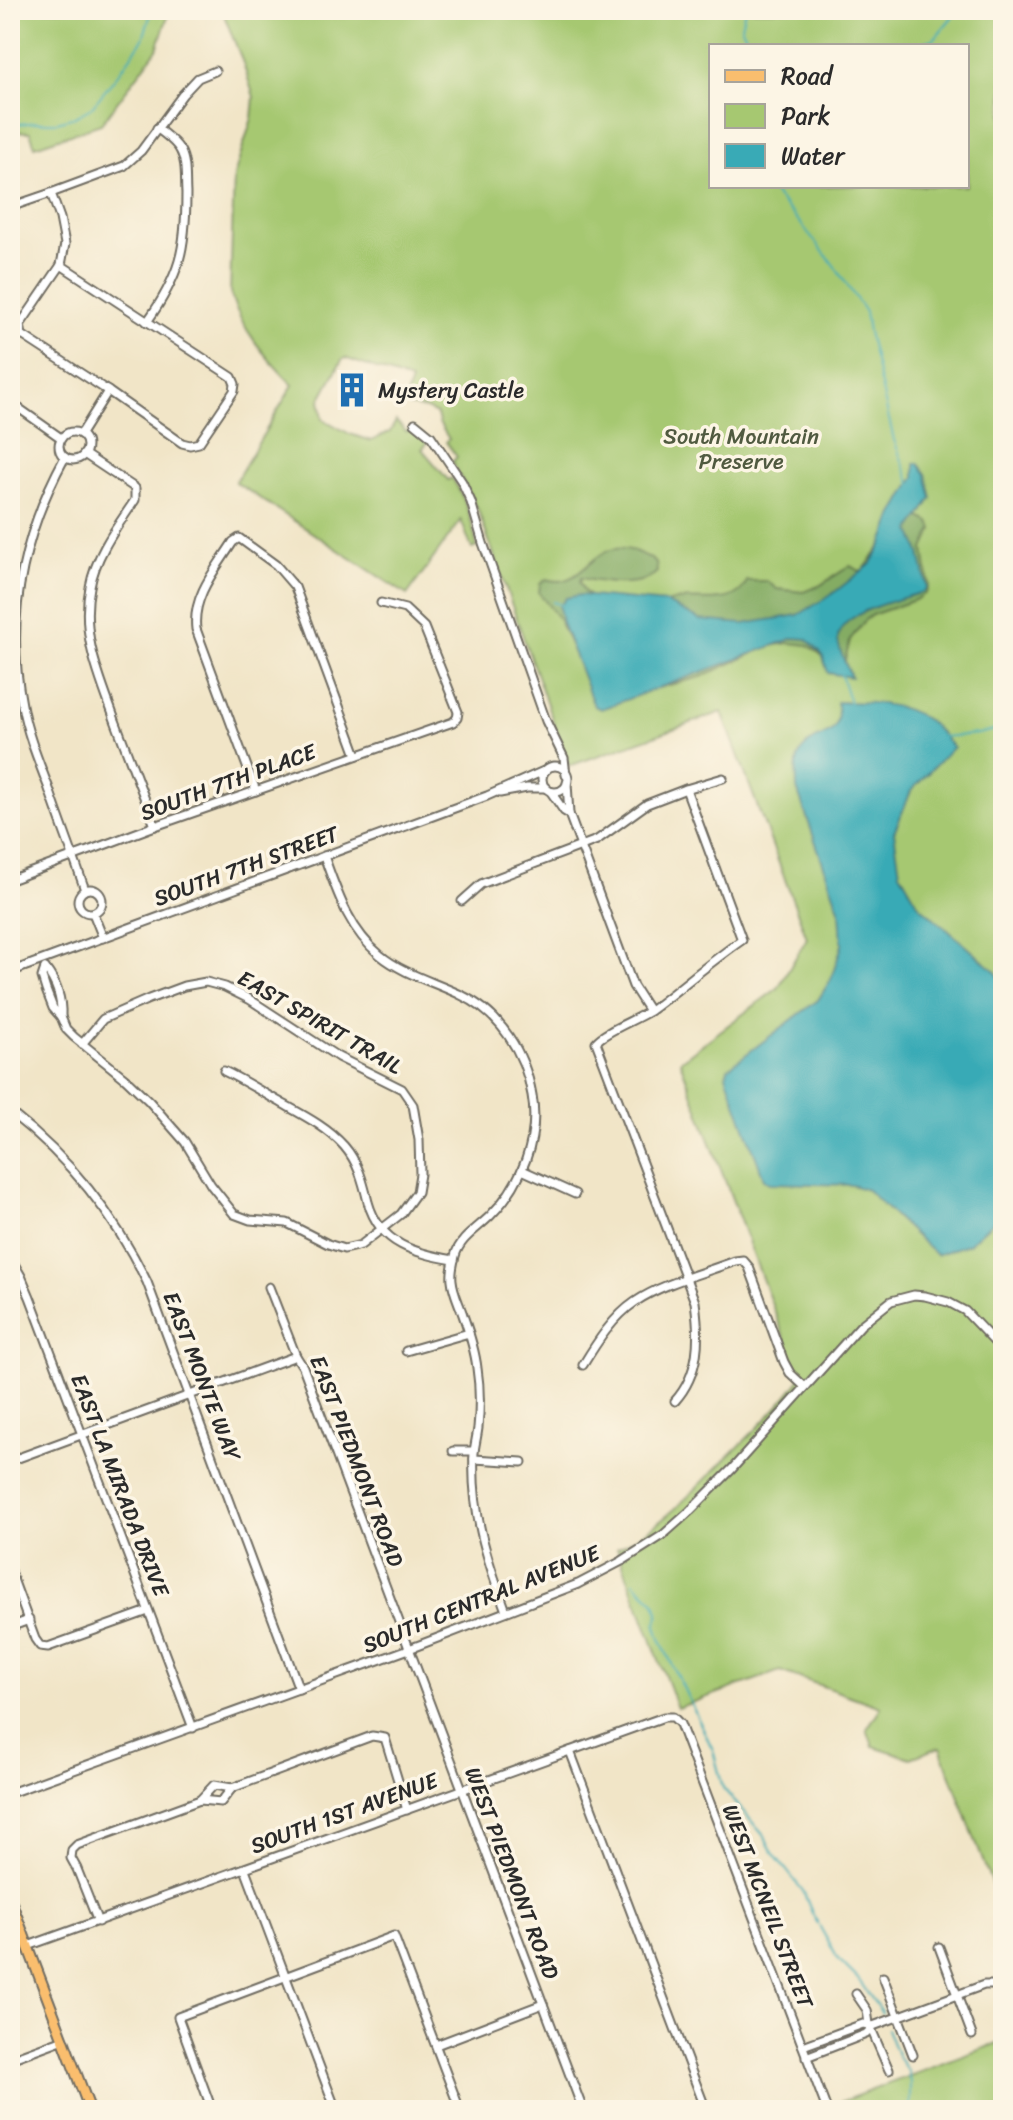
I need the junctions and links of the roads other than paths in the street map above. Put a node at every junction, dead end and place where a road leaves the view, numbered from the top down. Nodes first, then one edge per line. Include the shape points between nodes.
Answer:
1 (215, 71) dead end
2 (157, 128) junction
3 (51, 193) junction
4 (10, 207) edge
5 (61, 265) junction
6 (147, 322) junction
7 (108, 391) junction
8 (10, 402) edge
9 (415, 423) dead end
10 (81, 434) junction
11 (61, 438) junction
12 (84, 454) junction
13 (65, 457) junction
14 (381, 603) dead end
15 (557, 746) junction
16 (357, 755) junction
17 (550, 768) junction
18 (723, 778) dead end
19 (567, 779) junction
20 (548, 789) junction
21 (686, 789) junction
22 (256, 791) junction
23 (494, 794) junction
24 (569, 814) junction
25 (155, 826) junction
26 (581, 847) junction
27 (324, 856) junction
28 (74, 858) junction
29 (11, 878) edge
30 (85, 890) junction
31 (462, 901) dead end
32 (93, 913) junction
33 (103, 938) junction
34 (44, 964) junction
35 (10, 972) edge
36 (649, 1011) junction
37 (82, 1044) junction
38 (224, 1071) dead end
39 (10, 1112) edge
40 (522, 1170) junction
41 (575, 1194) dead end
42 (382, 1228) junction
43 (10, 1257) edge
44 (454, 1260) junction
45 (687, 1279) junction
46 (269, 1287) dead end
47 (469, 1333) junction
48 (406, 1351) dead end
49 (1003, 1351) edge
50 (296, 1356) junction
51 (583, 1365) dead end
52 (805, 1387) junction
53 (190, 1395) junction
54 (675, 1401) dead end
55 (82, 1435) junction
56 (453, 1451) dead end
57 (474, 1455) junction
58 (10, 1461) edge
59 (522, 1462) dead end
60 (10, 1571) edge
61 (148, 1611) junction
62 (506, 1611) junction
63 (29, 1620) junction
64 (10, 1627) edge
65 (409, 1649) junction
66 (299, 1689) junction
67 (673, 1717) joint
68 (193, 1728) junction
69 (570, 1751) junction
70 (232, 1788) junction
71 (461, 1790) junction
72 (10, 1793) edge
73 (200, 1800) junction
74 (407, 1810) junction
75 (245, 1869) junction
76 (10, 1899) edge
77 (98, 1922) junction
78 (28, 1946) junction
79 (939, 1947) dead end
80 (286, 1976) junction
81 (883, 1977) dead end
82 (1000, 1982) edge
83 (856, 1994) dead end
84 (958, 1995) junction
85 (1003, 1997) edge
86 (543, 2004) junction
87 (898, 2017) junction
88 (871, 2027) junction
89 (972, 2035) dead end
90 (64, 2039) junction
91 (436, 2045) junction
92 (803, 2046) junction
93 (913, 2055) dead end
94 (806, 2057) junction
95 (10, 2059) edge
96 (889, 2070) dead end
97 (90, 2110) edge
98 (212, 2110) edge
99 (336, 2110) edge
100 (460, 2110) edge
101 (583, 2110) edge
102 (706, 2110) edge
103 (827, 2110) edge

1 - 2 street via 198,78
2 - 3 street via 124,166
2 - 6 street via 178,145 184,158 185,239 174,278
3 - 4 street
3 - 5 street via 65,244
5 - 6 street
5 - 7 street via 20,330
6 - 7 street via 232,377 234,391 199,443 190,445
7 - 10 street
8 - 11 street
9 - 15 street via 431,436 462,482
10 - 11 street via 68,432
10 - 12 street via 87,445
11 - 13 street
12 - 13 street via 73,460
12 - 25 street via 136,493 100,557 87,616 92,656
13 - 28 street via 27,547 14,641 25,719
14 - 16 street, SOUTH 7TH PLACE via 405,609 424,627 458,712 453,722
15 - 17 street
15 - 19 street
16 - 22 street, SOUTH 7TH PLACE
16 - 22 street via 295,587 276,565 239,538 194,613
17 - 19 street via 562,768
17 - 20 street via 542,780
17 - 23 street, SOUTH 7TH STREET
18 - 21 street
19 - 20 street, SOUTH 7TH STREET via 560,791
19 - 24 street
20 - 23 street, SOUTH 7TH STREET
20 - 24 street
21 - 26 street via 647,804
21 - 36 street via 742,940
22 - 25 street, SOUTH 7TH PLACE
23 - 27 street, SOUTH 7TH STREET
24 - 26 street
25 - 28 street, SOUTH 7TH PLACE
26 - 31 street via 481,884
26 - 36 street via 633,986
27 - 33 street, SOUTH 7TH STREET
27 - 40 street via 344,910 368,944 395,965 474,1002 510,1038 533,1097 531,1146
28 - 29 street, SOUTH 7TH PLACE
28 - 30 street
30 - 32 street via 78,905
30 - 32 street via 94,890 102,899
32 - 33 street
33 - 34 street, SOUTH 7TH STREET
34 - 35 street, SOUTH 7TH STREET
34 - 37 street via 42,977 53,1008
36 - 45 street via 596,1042
37 - 42 street via 126,1079 176,1131 234,1214 287,1223 344,1249 361,1245
37 - 42 street, EAST SPIRIT TRAIL via 115,1012 206,982 249,999 338,1057 402,1089 413,1105 420,1174 417,1192
38 - 42 street via 335,1136 351,1154
39 - 53 street, EAST MONTE WAY via 87,1184 124,1237
40 - 41 street
40 - 44 street via 501,1204 466,1237
42 - 44 street via 402,1246
43 - 55 street, EAST LA MIRADA DRIVE
44 - 47 street via 451,1278
45 - 51 street via 623,1312
45 - 52 street via 743,1260 784,1362
45 - 54 street via 697,1313 697,1356
46 - 50 street, EAST PIEDMONT ROAD
47 - 48 street
47 - 57 street via 479,1392
49 - 52 street, SOUTH CENTRAL AVENUE via 957,1306 907,1296 883,1306 861,1325
50 - 53 street
50 - 65 street, EAST PIEDMONT ROAD
52 - 62 street, SOUTH CENTRAL AVENUE via 732,1469 663,1535 578,1584
53 - 55 street
53 - 66 street, EAST MONTE WAY
55 - 58 street
55 - 61 street, EAST LA MIRADA DRIVE
56 - 57 street
57 - 59 street
57 - 62 street via 480,1532
60 - 63 street
61 - 63 street via 48,1647 35,1639
61 - 68 street, EAST LA MIRADA DRIVE
62 - 65 street, SOUTH CENTRAL AVENUE
63 - 64 street
65 - 66 street, SOUTH CENTRAL AVENUE
65 - 71 street, WEST PIEDMONT ROAD
66 - 68 street, SOUTH CENTRAL AVENUE
67 - 69 street, SOUTH 1ST AVENUE
67 - 92 street, WEST MCNEIL STREET
68 - 72 street, SOUTH CENTRAL AVENUE
69 - 71 street, SOUTH 1ST AVENUE
69 - 102 street
70 - 73 street via 214,1785
70 - 73 street via 221,1802
70 - 74 street via 372,1736 385,1738
71 - 74 street, SOUTH 1ST AVENUE
71 - 86 street, WEST PIEDMONT ROAD
73 - 77 street via 72,1850
74 - 75 street, SOUTH 1ST AVENUE
75 - 77 street, SOUTH 1ST AVENUE
75 - 80 street
76 - 78 main road
77 - 78 street, SOUTH 1ST AVENUE
78 - 90 main road
79 - 84 street
80 - 91 street via 394,1936
80 - 98 street via 178,2017
80 - 99 street
81 - 87 street
82 - 84 street
82 - 85 street
83 - 88 street
84 - 87 street
84 - 89 street
86 - 91 street
86 - 101 street, WEST PIEDMONT ROAD
87 - 88 street
87 - 93 street
88 - 92 street via 863,2024
88 - 94 street via 866,2034
88 - 96 street
90 - 95 street
90 - 97 main road
91 - 100 street
92 - 94 street, WEST MCNEIL STREET
94 - 103 street, WEST MCNEIL STREET

